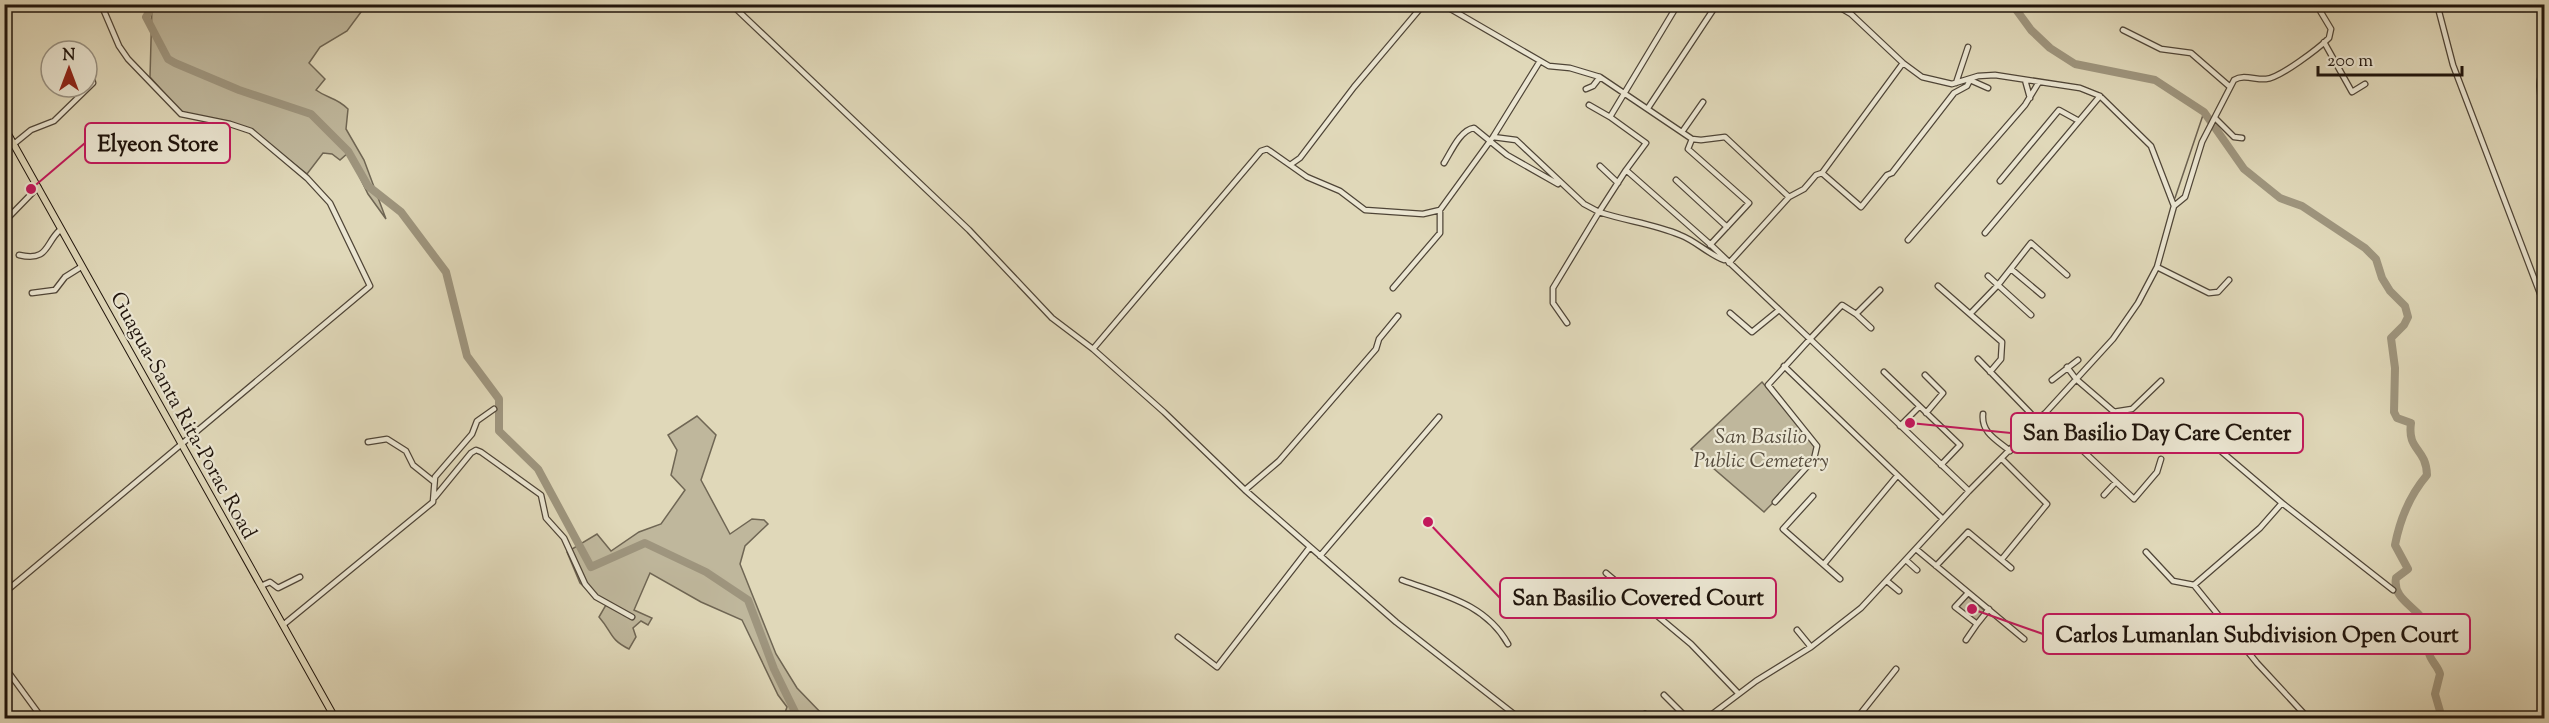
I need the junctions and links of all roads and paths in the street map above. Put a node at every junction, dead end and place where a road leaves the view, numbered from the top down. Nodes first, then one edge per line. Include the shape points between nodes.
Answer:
1 (101, 4) edge
2 (731, 4) edge
3 (1424, 4) edge
4 (1442, 4) edge
5 (1678, 4) edge
6 (1717, 4) edge
7 (1834, 4) edge
8 (2316, 4) edge
9 (2437, 4) edge
10 (2123, 30) dead end
11 (2324, 42) junction
12 (1968, 47) dead end
13 (1540, 61) junction
14 (1903, 63) junction
15 (1600, 77) junction
16 (1970, 80) junction
17 (2025, 80) junction
18 (1956, 82) junction
19 (2039, 82) junction
20 (2365, 84) dead end
21 (2229, 86) junction
22 (1586, 88) dead end
23 (1988, 88) dead end
24 (1624, 92) junction
25 (2100, 96) junction
26 (2030, 98) junction
27 (78, 99) edge
28 (1702, 102) dead end
29 (1590, 105) dead end
30 (1648, 108) junction
31 (1610, 117) junction
32 (2213, 120) junction
33 (2079, 121) junction
34 (4, 127) edge
35 (1682, 132) junction
36 (2242, 138) dead end
37 (1492, 139) junction
38 (1692, 139) junction
39 (13, 142) junction
40 (4, 152) edge
41 (1443, 163) dead end
42 (1290, 165) junction
43 (1600, 166) dead end
44 (1626, 170) junction
45 (1822, 172) junction
46 (1676, 180) dead end
47 (2000, 181) dead end
48 (1618, 183) junction
49 (38, 187) junction
50 (1565, 187) junction
51 (1789, 197) junction
52 (2174, 206) junction
53 (1440, 210) junction
54 (1599, 212) junction
55 (4, 222) edge
56 (1727, 227) junction
57 (60, 230) junction
58 (1984, 233) dead end
59 (1908, 240) dead end
60 (1711, 245) junction
61 (1706, 249) junction
62 (19, 255) dead end
63 (1727, 261) junction
64 (81, 267) junction
65 (2157, 267) junction
66 (2011, 268) junction
67 (2067, 275) dead end
68 (1988, 276) dead end
69 (2229, 280) dead end
70 (1998, 285) junction
71 (1938, 286) dead end
72 (1393, 288) dead end
73 (1880, 290) dead end
74 (32, 293) dead end
75 (2042, 295) dead end
76 (2544, 304) edge
77 (1779, 310) junction
78 (1730, 313) dead end
79 (1971, 313) junction
80 (1856, 314) junction
81 (2031, 315) dead end
82 (1398, 316) dead end
83 (1567, 323) dead end
84 (1871, 328) dead end
85 (1810, 339) junction
86 (1093, 349) junction
87 (1978, 359) dead end
88 (2078, 360) dead end
89 (1784, 366) junction
90 (2067, 368) junction
91 (1884, 372) dead end
92 (1990, 372) junction
93 (1925, 375) dead end
94 (2074, 377) junction
95 (2052, 380) dead end
96 (2161, 381) dead end
97 (1919, 407) junction
98 (494, 409) dead end
99 (2113, 412) junction
100 (1926, 413) junction
101 (1983, 414) dead end
102 (2044, 414) junction
103 (1439, 417) dead end
104 (2036, 418) junction
105 (1900, 426) junction
106 (182, 442) junction
107 (368, 442) dead end
108 (2008, 450) junction
109 (2002, 459) junction
110 (2161, 459) dead end
111 (1941, 465) junction
112 (1897, 476) junction
113 (433, 481) junction
114 (2115, 483) junction
115 (1245, 490) junction
116 (1969, 491) junction
117 (1813, 495) dead end
118 (2104, 495) dead end
119 (435, 497) junction
120 (1774, 502) dead end
121 (2282, 503) junction
122 (1943, 519) junction
123 (1310, 547) junction
124 (1916, 549) junction
125 (2146, 552) dead end
126 (1320, 556) junction
127 (1905, 560) junction
128 (2002, 560) junction
129 (1824, 564) junction
130 (1936, 566) junction
131 (2011, 568) dead end
132 (1917, 570) dead end
133 (1606, 573) dead end
134 (300, 577) dead end
135 (1840, 579) dead end
136 (1402, 580) dead end
137 (1887, 581) junction
138 (2194, 585) junction
139 (261, 586) junction
140 (2393, 590) dead end
141 (1899, 591) dead end
142 (1968, 592) junction
143 (4, 593) edge
144 (1989, 609) junction
145 (632, 617) dead end
146 (1977, 624) junction
147 (283, 625) junction
148 (1797, 630) dead end
149 (1178, 637) dead end
150 (2024, 639) dead end
151 (1966, 640) dead end
152 (1508, 644) dead end
153 (1811, 647) junction
154 (4, 666) edge
155 (1896, 669) dead end
156 (1738, 693) junction
157 (1664, 694) dead end
158 (42, 718) edge
159 (335, 718) edge
160 (1519, 718) edge
161 (1687, 718) edge
162 (1707, 718) edge
163 (1857, 718) edge
164 (2308, 718) edge

1 - 106 street via 119,46 181,114 251,131 307,178 330,203 370,286
2 - 86 street via 961,222 1052,318
3 - 42 street via 1300,158
4 - 13 street
5 - 24 street
6 - 30 street
7 - 14 street via 1851,14
8 - 11 street via 2331,29
9 - 76 street via 2453,65
10 - 21 street via 2161,49 2191,53
11 - 20 street via 2352,92
11 - 21 street via 2278,75 2267,79 2239,77
12 - 18 street
13 - 15 street
13 - 37 street
14 - 18 street via 1922,77 1942,83
14 - 45 street
15 - 22 street
15 - 24 street
16 - 17 street via 1989,75
16 - 18 street
16 - 23 street
16 - 45 street via 1950,98 1861,207
17 - 19 street
17 - 26 street
19 - 25 street via 2080,88
19 - 26 street
21 - 32 street via 2222,108
24 - 30 street
24 - 31 street
25 - 33 street
25 - 52 street via 2151,146
26 - 59 street
27 - 39 street via 54,121 31,129
28 - 35 street
29 - 31 street
30 - 35 street
31 - 44 street via 1646,142
32 - 36 street via 2234,137
32 - 52 street via 2185,197
33 - 47 street via 2059,110
33 - 58 street
34 - 39 main road, Guagua-Santa Rita-Porac Road
35 - 38 street
37 - 41 street via 1474,128 1466,130
37 - 50 street via 1507,155
37 - 50 street via 1516,140
37 - 53 street
38 - 51 street via 1725,137
38 - 56 street via 1688,149 1749,202
39 - 40 street
39 - 49 main road, Guagua-Santa Rita-Porac Road
42 - 53 street via 1340,191 1365,210 1423,214
42 - 86 street via 1267,150 1261,151
43 - 48 street
44 - 48 street
44 - 60 street
45 - 51 street
46 - 56 street
48 - 54 street
49 - 55 street
49 - 57 main road, Guagua-Santa Rita-Porac Road
50 - 54 street
51 - 63 street
52 - 65 street
53 - 72 street via 1440,233
54 - 61 street via 1679,234
54 - 83 street via 1553,288 1553,303
56 - 60 street
57 - 62 street via 44,251 33,256
57 - 64 main road, Guagua-Santa Rita-Porac Road
60 - 61 street
60 - 63 street
61 - 63 street
63 - 77 street
64 - 74 street via 55,290
64 - 106 main road, Guagua-Santa Rita-Porac Road
65 - 69 street via 2209,293 2218,292
65 - 94 street via 2122,326
66 - 67 street via 2031,243
66 - 70 street
66 - 75 street
68 - 70 street
70 - 79 street
70 - 81 street
71 - 79 street
73 - 80 street
77 - 78 street via 1752,332
77 - 85 street
79 - 92 street via 2004,346 2001,359
80 - 84 street
80 - 85 street via 1842,305
82 - 115 street via 1379,339 1376,349 1279,461
85 - 89 street
85 - 105 street
86 - 115 street
87 - 92 street
88 - 90 street
89 - 112 street
89 - 120 street via 1768,387 1815,441 1817,450 1807,467
90 - 94 street
90 - 95 street
91 - 97 street
92 - 104 street
93 - 100 street via 1943,393
94 - 99 street
94 - 102 street
96 - 99 street via 2132,409
97 - 100 street
97 - 105 street
98 - 113 street via 477,421 472,434
99 - 121 street via 2149,442 2182,417
100 - 111 street via 1960,445
101 - 108 street via 1986,431
102 - 104 street
102 - 114 street
103 - 126 street
104 - 108 street
105 - 111 street
106 - 139 main road, Guagua-Santa Rita-Porac Road
106 - 143 street
107 - 113 street via 387,439 406,450 413,465
108 - 109 street
109 - 116 street
109 - 128 street via 2047,504
110 - 114 street via 2157,472 2132,502
111 - 116 street
112 - 122 street
112 - 129 street
113 - 119 street
114 - 118 street
115 - 123 street
116 - 122 street
117 - 129 street via 1783,529
119 - 145 street via 471,453 481,452 541,495 546,518 564,538 585,584 596,597
119 - 147 street
121 - 138 street via 2260,528
121 - 140 street
122 - 124 street
123 - 126 street
123 - 149 street via 1217,667
124 - 127 street
124 - 130 street
125 - 138 street via 2173,581
126 - 160 street via 1379,608
127 - 132 street
127 - 137 street
128 - 130 street via 1968,532
128 - 131 street
129 - 135 street
130 - 142 street
133 - 156 street via 1691,644
134 - 139 street via 276,589 270,582
136 - 152 street via 1452,597 1485,616
137 - 141 street
137 - 153 street via 1854,615
138 - 164 street
139 - 147 main road, Guagua-Santa Rita-Porac Road
142 - 144 street
142 - 146 street via 1955,607
144 - 146 street
144 - 150 street
146 - 151 street
147 - 159 main road, Guagua-Santa Rita-Porac Road
148 - 153 street
153 - 156 street
154 - 158 street
155 - 163 street
156 - 162 street
157 - 161 street

